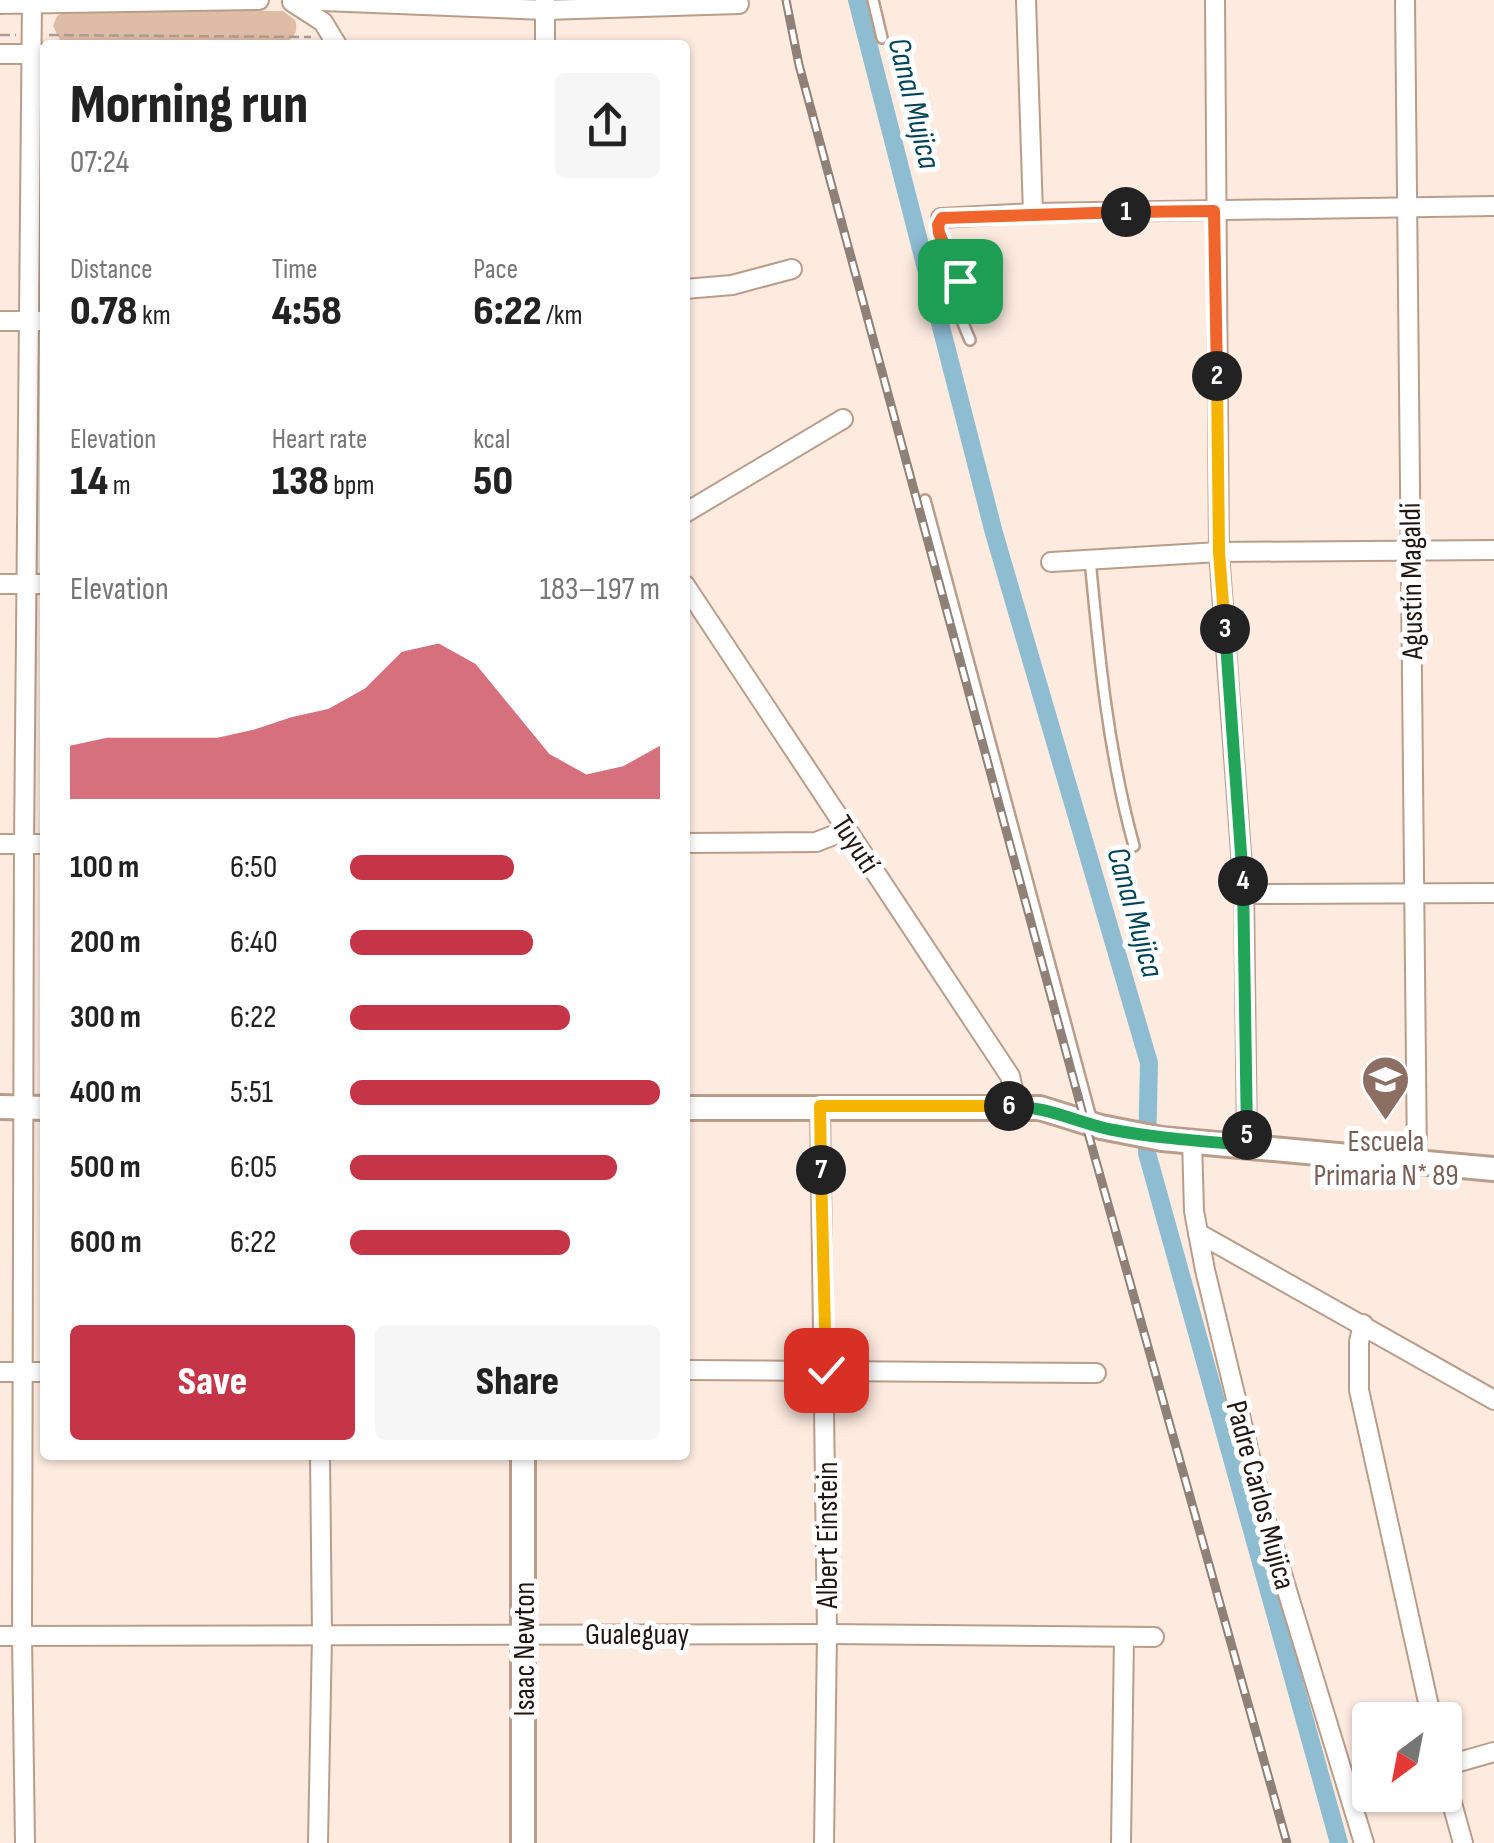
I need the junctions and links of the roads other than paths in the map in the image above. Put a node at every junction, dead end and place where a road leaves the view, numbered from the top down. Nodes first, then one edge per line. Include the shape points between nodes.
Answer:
1 (260, 0) edge
2 (288, 0) edge
3 (298, 0) edge
4 (873, 0) edge
5 (1026, 0) edge
6 (1215, 0) edge
7 (1405, 0) edge
8 (328, 1) edge
9 (32, 2) edge
10 (0, 4) edge
11 (739, 4) dead end
12 (545, 5) edge
13 (882, 38) dead end
14 (330, 39) edge
15 (545, 40) edge
16 (0, 54) edge
17 (39, 54) edge
18 (1406, 206) junction
19 (1494, 206) edge
20 (1214, 211) junction
21 (1034, 214) junction
22 (942, 218) joint
23 (792, 269) dead end
24 (690, 289) edge
25 (0, 321) edge
26 (36, 321) edge
27 (970, 340) dead end
28 (843, 419) dead end
29 (924, 500) dead end
30 (690, 510) edge
31 (1410, 550) junction
32 (1494, 550) edge
33 (1219, 552) junction
34 (1090, 559) junction
35 (1051, 562) dead end
36 (0, 584) edge
37 (36, 584) edge
38 (690, 593) edge
39 (847, 830) junction
40 (0, 844) edge
41 (24, 844) junction
42 (40, 844) edge
43 (690, 844) edge
44 (1134, 846) dead end
45 (1494, 892) edge
46 (1244, 894) junction
47 (1415, 895) junction
48 (820, 1106) junction
49 (1017, 1106) junction
50 (0, 1107) edge
51 (35, 1108) edge
52 (690, 1108) edge
53 (1092, 1124) junction
54 (1192, 1140) junction
55 (1247, 1145) junction
56 (1417, 1162) junction
57 (1494, 1169) edge
58 (1198, 1233) junction
59 (1362, 1324) junction
60 (690, 1370) edge
61 (826, 1370) junction
62 (0, 1372) edge
63 (23, 1372) junction
64 (40, 1372) edge
65 (1096, 1373) dead end
66 (1494, 1400) edge
67 (320, 1460) edge
68 (523, 1460) edge
69 (827, 1634) junction
70 (322, 1635) junction
71 (525, 1635) junction
72 (0, 1636) edge
73 (22, 1636) junction
74 (1124, 1636) junction
75 (1154, 1637) dead end
76 (1428, 1702) edge
77 (1494, 1752) edge
78 (1462, 1761) edge
79 (1352, 1787) edge
80 (1349, 1788) junction
81 (1454, 1812) edge
82 (24, 1843) edge
83 (318, 1843) edge
84 (523, 1843) edge
85 (824, 1843) edge
86 (1121, 1843) edge
87 (1364, 1843) edge
88 (1463, 1843) edge

1 - 9 street
2 - 14 street via 313,14
3 - 8 street
4 - 13 lane
5 - 21 street
6 - 20 street
7 - 18 street, Agustín Magaldi
8 - 12 street
8 - 14 street
9 - 10 street
9 - 17 street
11 - 12 street
12 - 15 street
16 - 17 street
17 - 26 street
18 - 19 street
18 - 20 street
18 - 31 street, Agustín Magaldi
20 - 21 street
20 - 33 street
21 - 22 street
22 - 27 lane via 939,233 960,281 960,316
23 - 24 street
25 - 26 street
26 - 37 street
28 - 30 street
29 - 53 lane
31 - 32 street
31 - 33 street
31 - 47 street, Agustín Magaldi
33 - 34 street
33 - 46 street
34 - 35 street
34 - 44 lane via 1118,790
36 - 37 street
37 - 41 street
38 - 39 street, Tuyutí
39 - 43 street via 816,842
39 - 49 street, Tuyutí via 1010,1076
40 - 41 street
41 - 42 street
41 - 51 street
45 - 47 street
46 - 47 street
46 - 55 street
47 - 56 street, Agustín Magaldi
48 - 49 street
48 - 52 street
48 - 61 street, Albert Einstein
49 - 53 street
50 - 51 street
51 - 63 street
53 - 54 street
54 - 55 street
54 - 58 street, Padre Carlos Mujica
55 - 56 street
56 - 57 street
58 - 59 street
58 - 80 street, Padre Carlos Mujica via 1264,1515
59 - 66 street
59 - 76 street via 1359,1390
60 - 61 street
61 - 65 street
61 - 69 street, Albert Einstein
62 - 63 street
63 - 64 street
63 - 73 street
67 - 70 street
68 - 71 street, Isaac Newton
69 - 71 street, Gualeguay
69 - 74 street, Gualeguay
69 - 85 street, Albert Einstein
70 - 71 street, Gualeguay
70 - 73 street, Gualeguay
70 - 83 street
71 - 84 street, Isaac Newton
72 - 73 street, Gualeguay
73 - 82 street
74 - 75 street, Gualeguay
74 - 86 street
77 - 78 street
79 - 80 street
80 - 87 street, Padre Carlos Mujica
81 - 88 street

